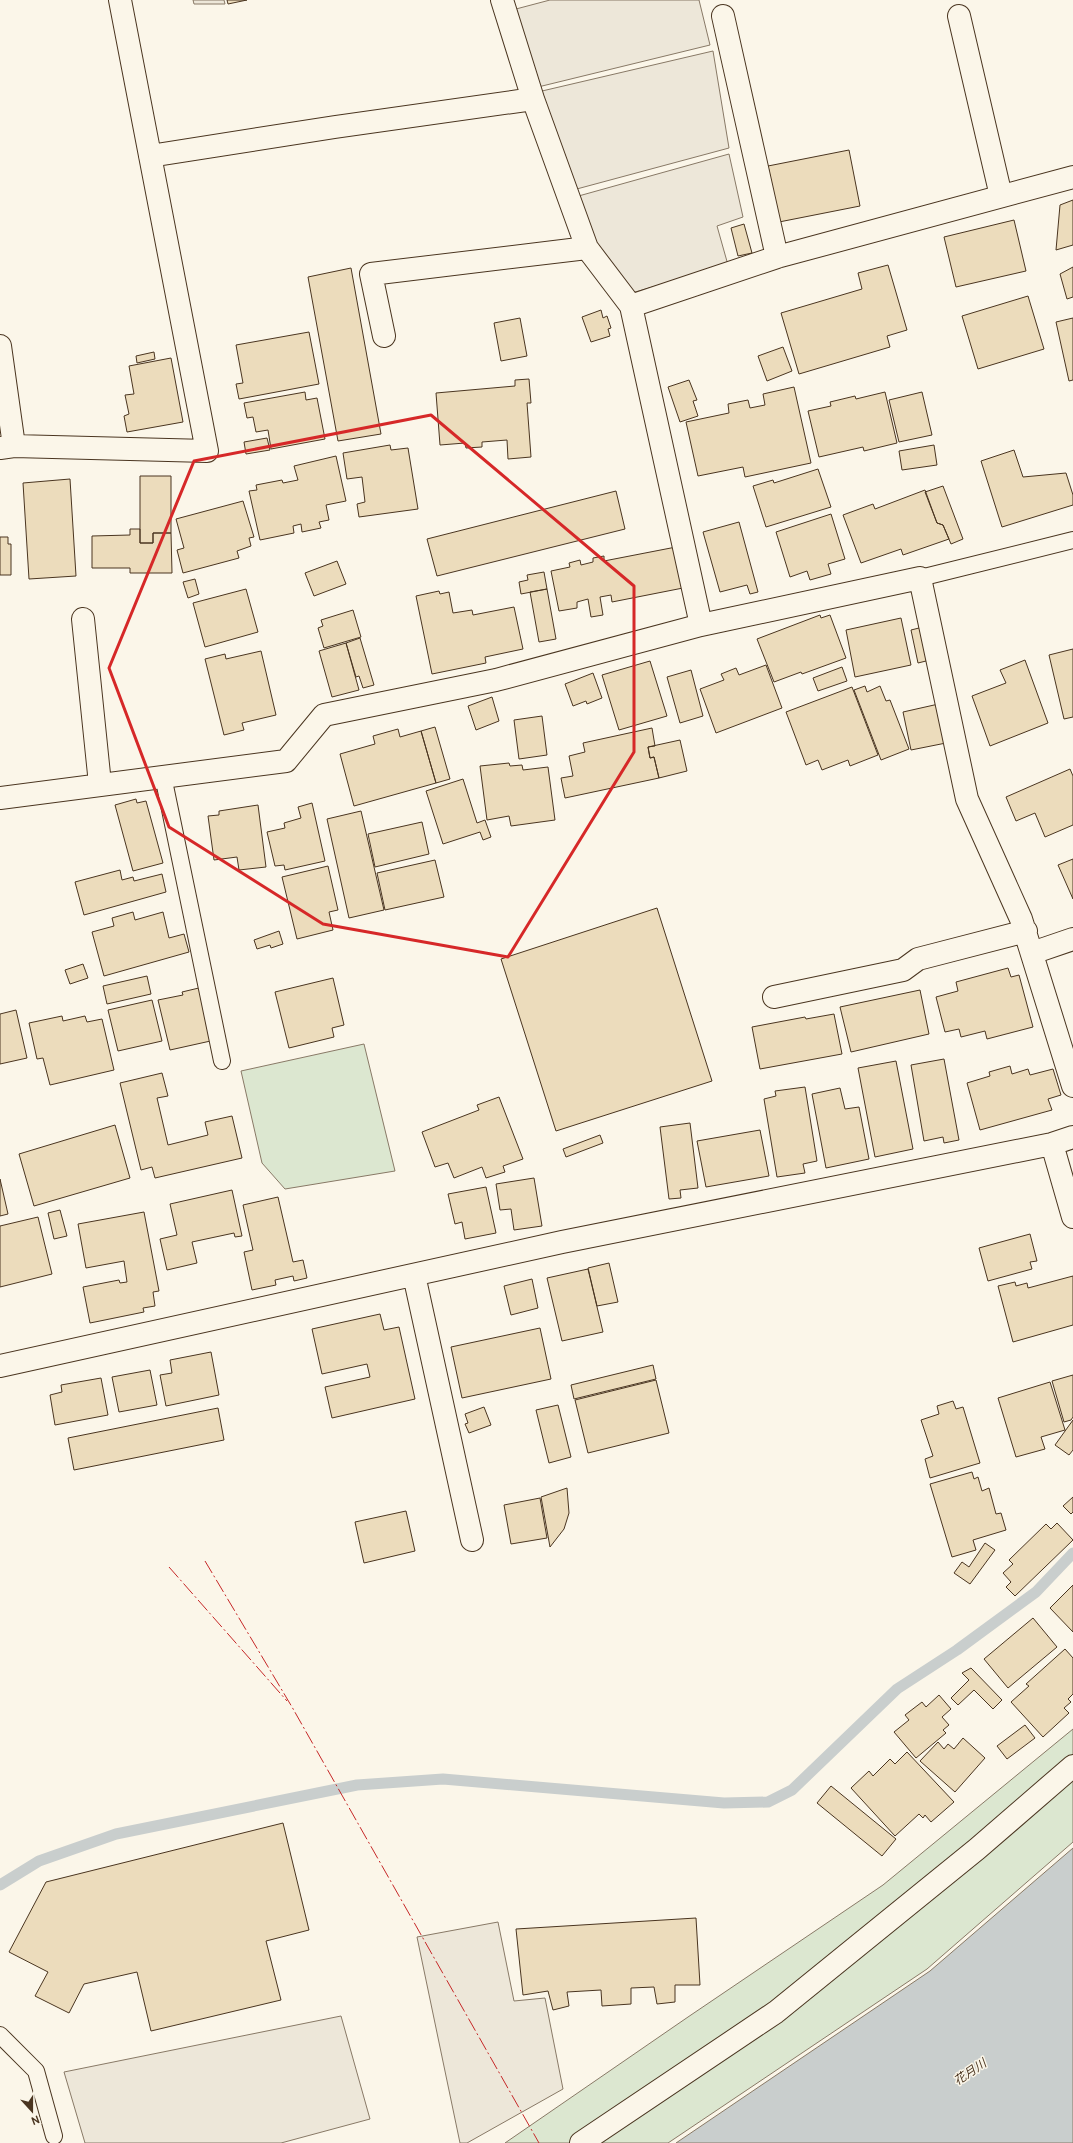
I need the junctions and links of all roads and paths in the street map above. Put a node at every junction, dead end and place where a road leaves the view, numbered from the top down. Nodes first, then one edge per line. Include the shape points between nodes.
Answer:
1 (120, 0) edge
2 (502, 0) edge
3 (723, 16) dead end
4 (958, 16) dead end
5 (533, 99) junction
6 (150, 156) junction
7 (1073, 177) edge
8 (1001, 196) junction
9 (588, 248) junction
10 (777, 257) junction
11 (631, 306) junction
12 (384, 336) dead end
13 (0, 346) edge
14 (7, 447) edge
15 (1073, 540) edge
16 (920, 578) junction
17 (83, 620) dead end
18 (701, 625) junction
19 (163, 776) junction
20 (100, 784) junction
21 (0, 798) edge
22 (1026, 931) junction
23 (1073, 939) edge
24 (1032, 953) junction
25 (774, 997) dead end
26 (222, 1061) dead end
27 (1073, 1086) edge
28 (1073, 1137) edge
29 (1052, 1144) junction
30 (1073, 1217) edge
31 (414, 1275) junction
32 (0, 1366) edge
33 (472, 1540) dead end
34 (1073, 1766) edge
35 (0, 2035) edge
36 (54, 2136) dead end
37 (581, 2143) edge

1 - 6 street
2 - 5 street
3 - 10 street
4 - 8 street
5 - 6 street
5 - 9 street
6 - 14 street via 207,452
7 - 8 street
8 - 10 street
9 - 11 street
9 - 12 street via 371,274
10 - 11 street
11 - 18 street
13 - 14 street
15 - 16 lane
16 - 18 street
16 - 22 street via 967,799
17 - 20 street
18 - 19 street via 496,680 324,715 286,761
19 - 20 street
19 - 26 lane
20 - 21 street
22 - 24 street
22 - 25 street via 918,959 903,970
23 - 24 street
24 - 27 street
28 - 29 street
29 - 30 street
29 - 31 street via 562,1242
31 - 32 street
31 - 33 street
34 - 37 street via 977,1850 776,2012
35 - 36 lane via 36,2072

